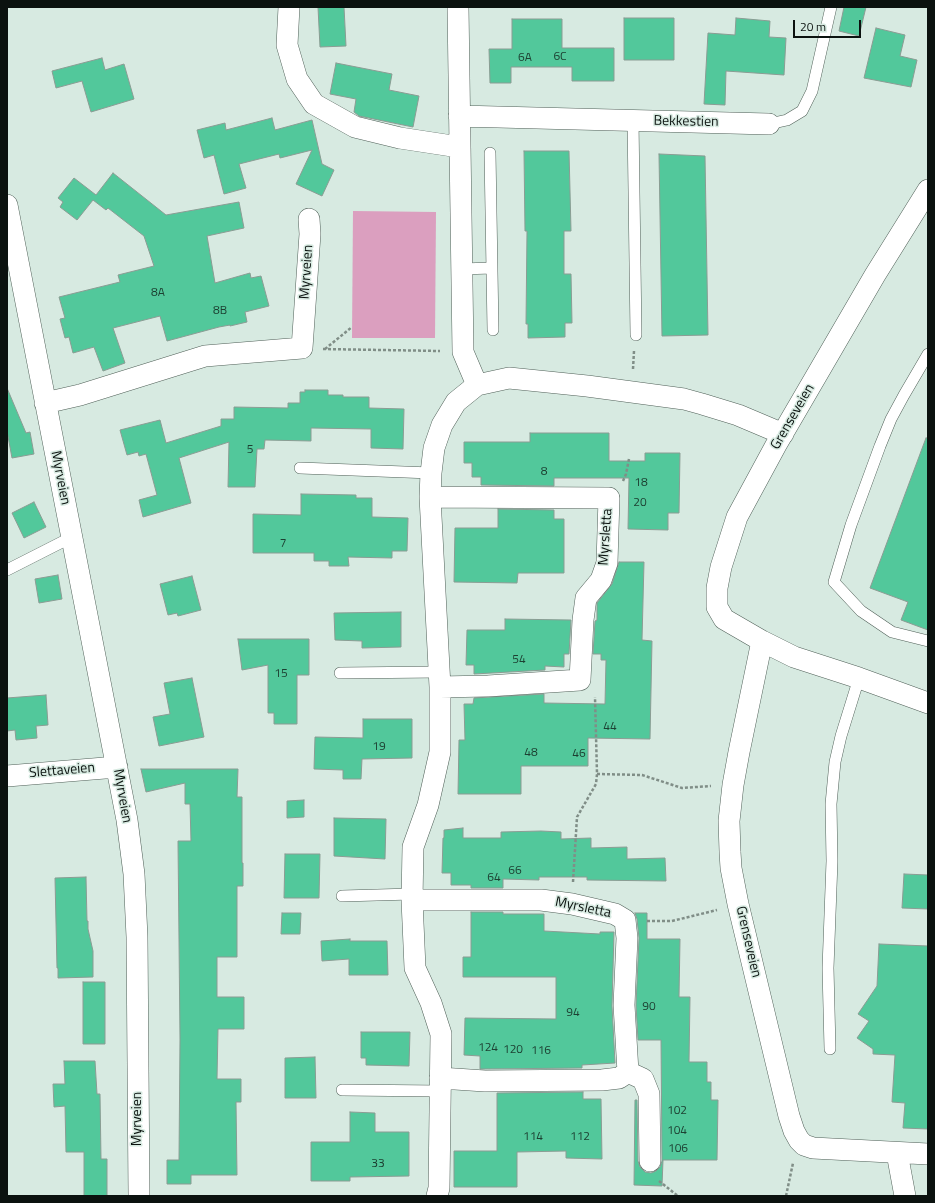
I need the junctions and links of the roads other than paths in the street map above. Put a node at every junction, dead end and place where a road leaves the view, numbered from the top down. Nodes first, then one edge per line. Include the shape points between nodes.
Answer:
1 (289, 7) edge
2 (458, 7) edge
3 (831, 7) edge
4 (459, 116) junction
5 (633, 120) junction
6 (769, 124) joint
7 (459, 147) junction
8 (490, 153) dead end
9 (928, 190) edge
10 (7, 205) edge
11 (309, 219) dead end
12 (492, 268) junction
13 (461, 269) junction
14 (493, 330) dead end
15 (636, 336) road end
16 (928, 354) edge
17 (477, 385) junction
18 (45, 403) junction
19 (784, 434) junction
20 (300, 468) dead end
21 (431, 473) junction
22 (430, 497) junction
23 (72, 537) junction
24 (7, 570) edge
25 (762, 641) junction
26 (928, 641) edge
27 (340, 673) dead end
28 (859, 678) junction
29 (439, 680) junction
30 (928, 703) edge
31 (117, 767) junction
32 (7, 776) edge
33 (342, 896) dead end
34 (412, 897) junction
35 (830, 1049) dead end
36 (628, 1072) junction
37 (440, 1085) junction
38 (342, 1090) dead end
39 (897, 1153) junction
40 (928, 1154) edge
41 (650, 1161) dead end
42 (139, 1196) edge
43 (437, 1196) edge
44 (905, 1196) edge

1 - 7 street via 287,45 297,80 314,104 355,127 400,138
2 - 4 street
3 - 6 lane, Bekkestien via 812,91 802,110 786,120
4 - 5 street, Bekkestien
4 - 7 street
5 - 6 street, Bekkestien
5 - 15 lane
7 - 13 street
8 - 12 lane
9 - 19 street, Grenseveien via 875,275
10 - 18 street, Myrveien
11 - 18 street, Myrveien via 302,348 206,356
12 - 13 lane
12 - 14 lane
13 - 17 street via 463,352
16 - 26 lane via 891,419 851,525 834,582 860,611 892,632
17 - 19 street via 509,378 684,399 738,415
17 - 21 street via 456,402 442,425 434,448
18 - 23 street, Myrveien
19 - 25 street, Grenseveien via 737,517 717,588 717,607 724,619
20 - 21 lane
21 - 22 street
22 - 29 street
22 - 29 street, Myrsletta via 609,498 607,563 601,580 586,598 582,620 580,680 488,686
23 - 24 lane
23 - 31 street, Myrveien
25 - 28 street, Grenseveien via 794,656
25 - 39 street, Grenseveien via 733,785 729,821 730,852 738,904 789,1116 794,1131 804,1145 813,1148
27 - 29 lane
28 - 30 street, Grenseveien
28 - 35 lane via 835,762 831,804 832,861 828,968
29 - 34 street via 440,752 428,805 413,847
31 - 32 street, Slettaveien
31 - 42 street, Myrveien via 127,820 136,904
33 - 34 lane
34 - 36 street, Myrsletta via 541,900 615,914 625,920 627,938 624,1005
34 - 37 street via 415,968 431,1003 441,1034
36 - 37 street via 619,1078 602,1080 486,1081
36 - 41 street via 643,1079 649,1094
37 - 38 lane
37 - 43 street
39 - 40 street
39 - 44 street

